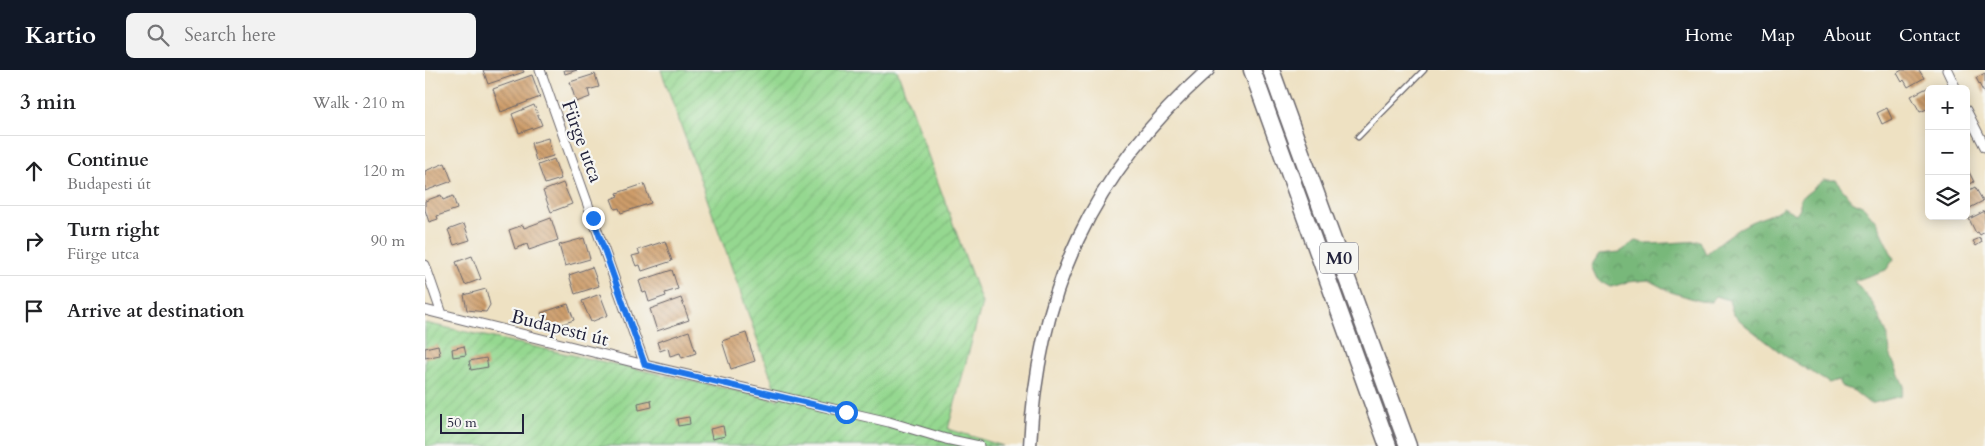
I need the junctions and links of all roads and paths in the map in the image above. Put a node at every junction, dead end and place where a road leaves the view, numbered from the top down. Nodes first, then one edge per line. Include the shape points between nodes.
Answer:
1 (540, 70) edge
2 (1208, 70) edge
3 (1252, 70) edge
4 (1271, 70) edge
5 (1424, 70) edge
6 (1947, 70) edge
7 (1954, 85) edge
8 (1970, 118) edge
9 (1358, 137) dead end
10 (1985, 147) edge
11 (425, 265) edge
12 (425, 310) edge
13 (442, 314) junction
14 (645, 365) junction
15 (979, 446) edge
16 (1030, 446) edge
17 (1388, 446) edge
18 (1408, 446) edge

1 - 14 street, Fürge utca
2 - 16 street via 1167,108 1134,147 1102,192 1076,241 1043,336
3 - 17 highway, M0
4 - 18 highway, M0
5 - 9 lane
6 - 7 street
8 - 10 street
11 - 13 street
12 - 13 street, Budapesti út
13 - 14 street, Budapesti út
14 - 15 street, Budapesti út

